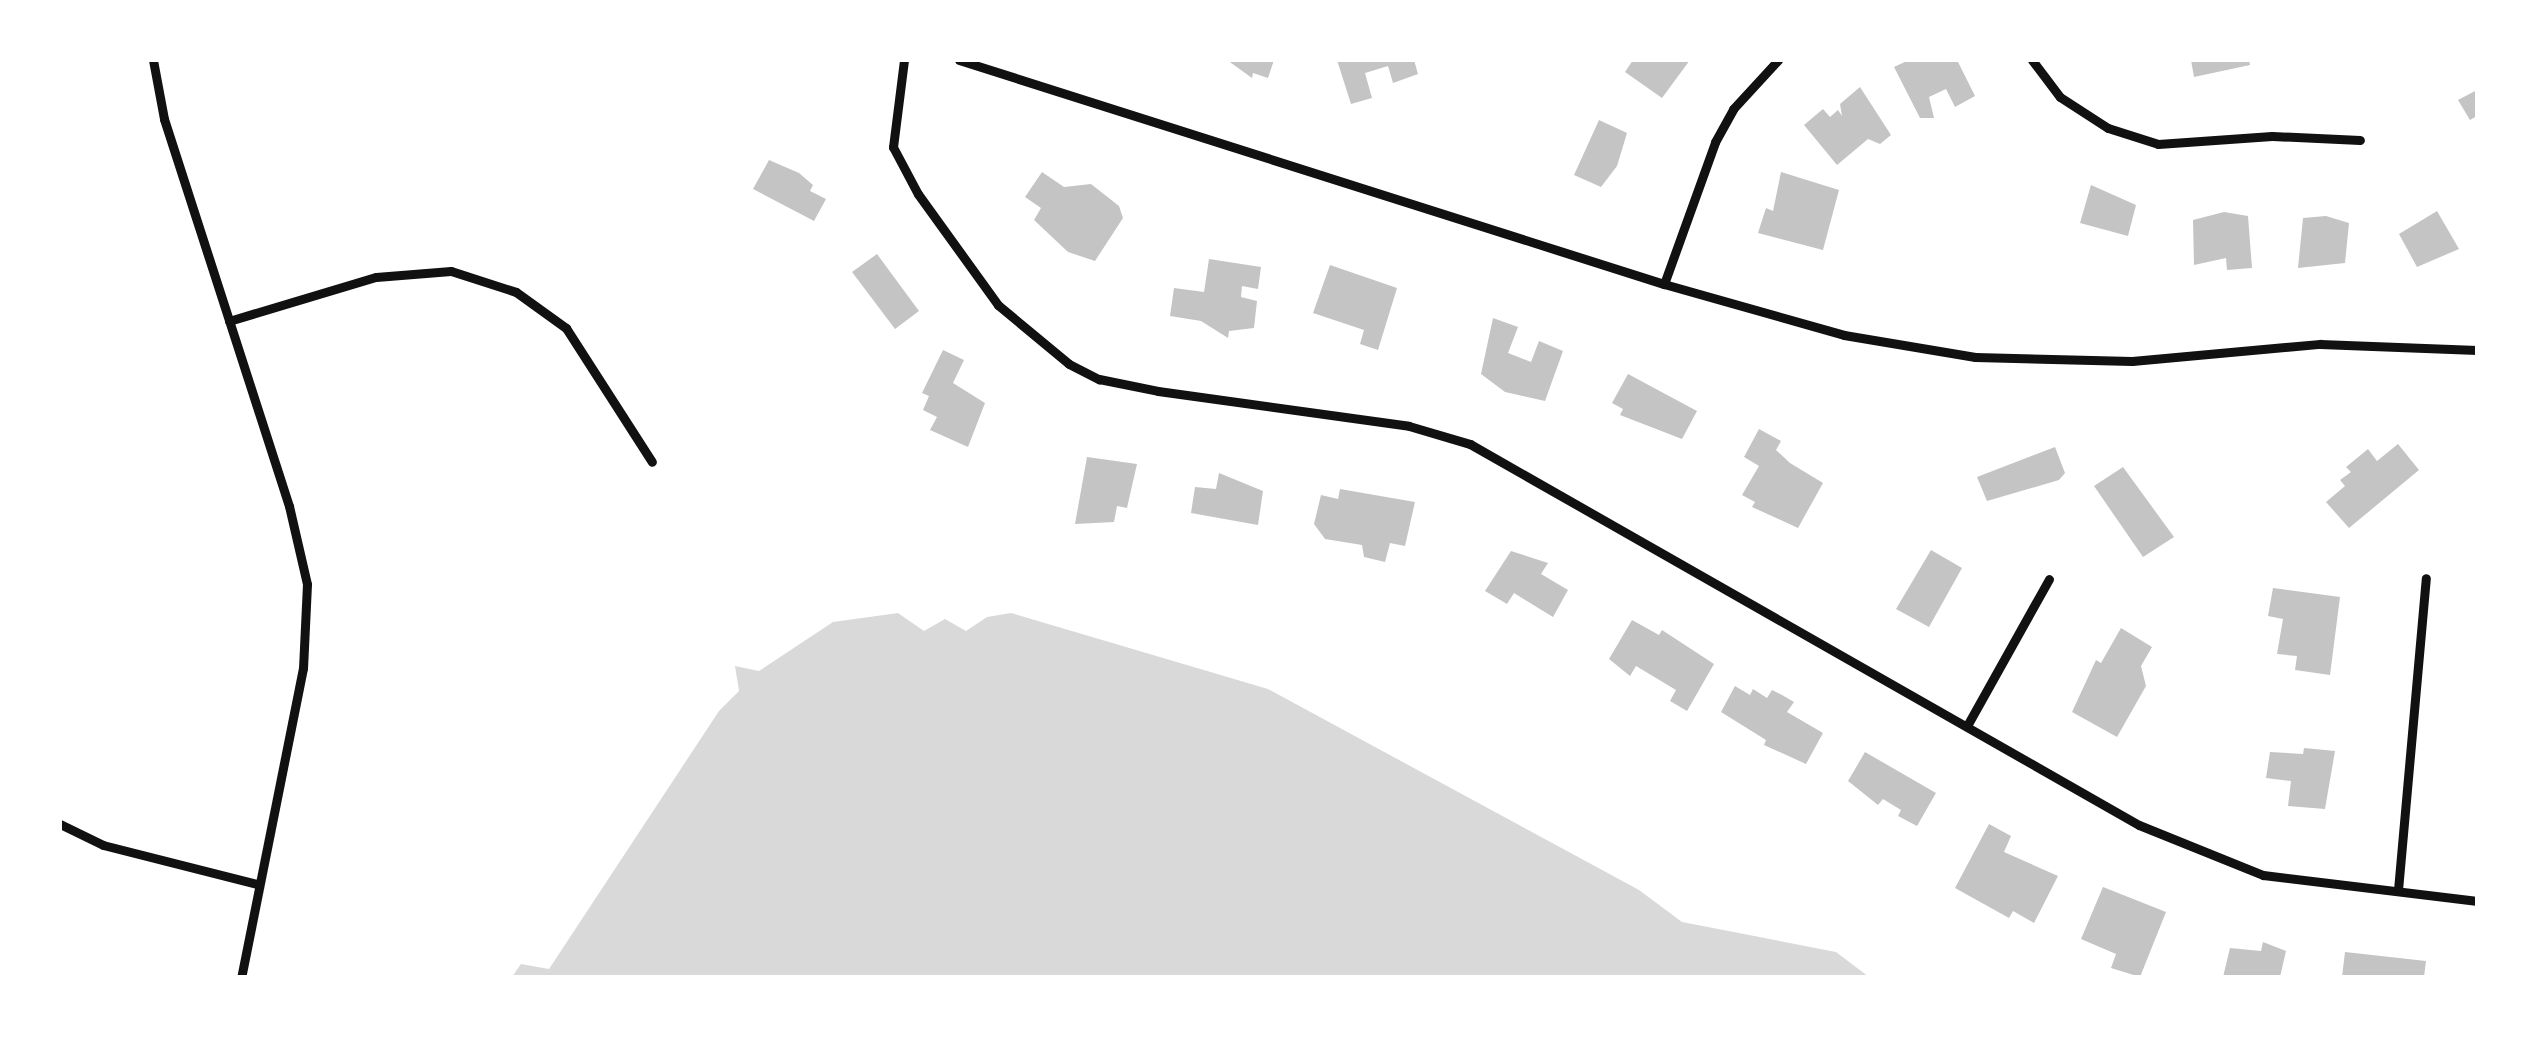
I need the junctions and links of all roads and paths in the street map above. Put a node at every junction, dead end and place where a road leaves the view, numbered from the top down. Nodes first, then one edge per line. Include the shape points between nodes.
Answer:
1 (153, 60) edge
2 (904, 60) edge
3 (959, 60) edge
4 (1778, 60) edge
5 (2032, 60) edge
6 (2360, 140) dead end
7 (1664, 284) junction
8 (229, 321) junction
9 (2477, 350) edge
10 (652, 462) dead end
11 (2426, 578) dead end
12 (2049, 580) dead end
13 (1968, 724) junction
14 (60, 824) edge
15 (258, 884) junction
16 (2398, 890) junction
17 (2477, 901) edge
18 (241, 977) edge

1 - 8 street via 164,119
2 - 13 street via 893,147 918,194 998,305 1069,364 1099,379 1158,392 1409,426 1470,444
3 - 7 street
4 - 7 street via 1734,109 1715,142
5 - 6 street via 2060,97 2108,128 2158,144 2272,136
7 - 9 street via 1844,335 1975,356 2132,361 2320,344
8 - 10 street via 376,276 451,272 516,292 566,328
8 - 15 street via 290,506 307,584 304,668
11 - 16 street
12 - 13 street
13 - 16 street via 2139,825 2263,875
14 - 15 street via 102,845
15 - 18 street
16 - 17 street

